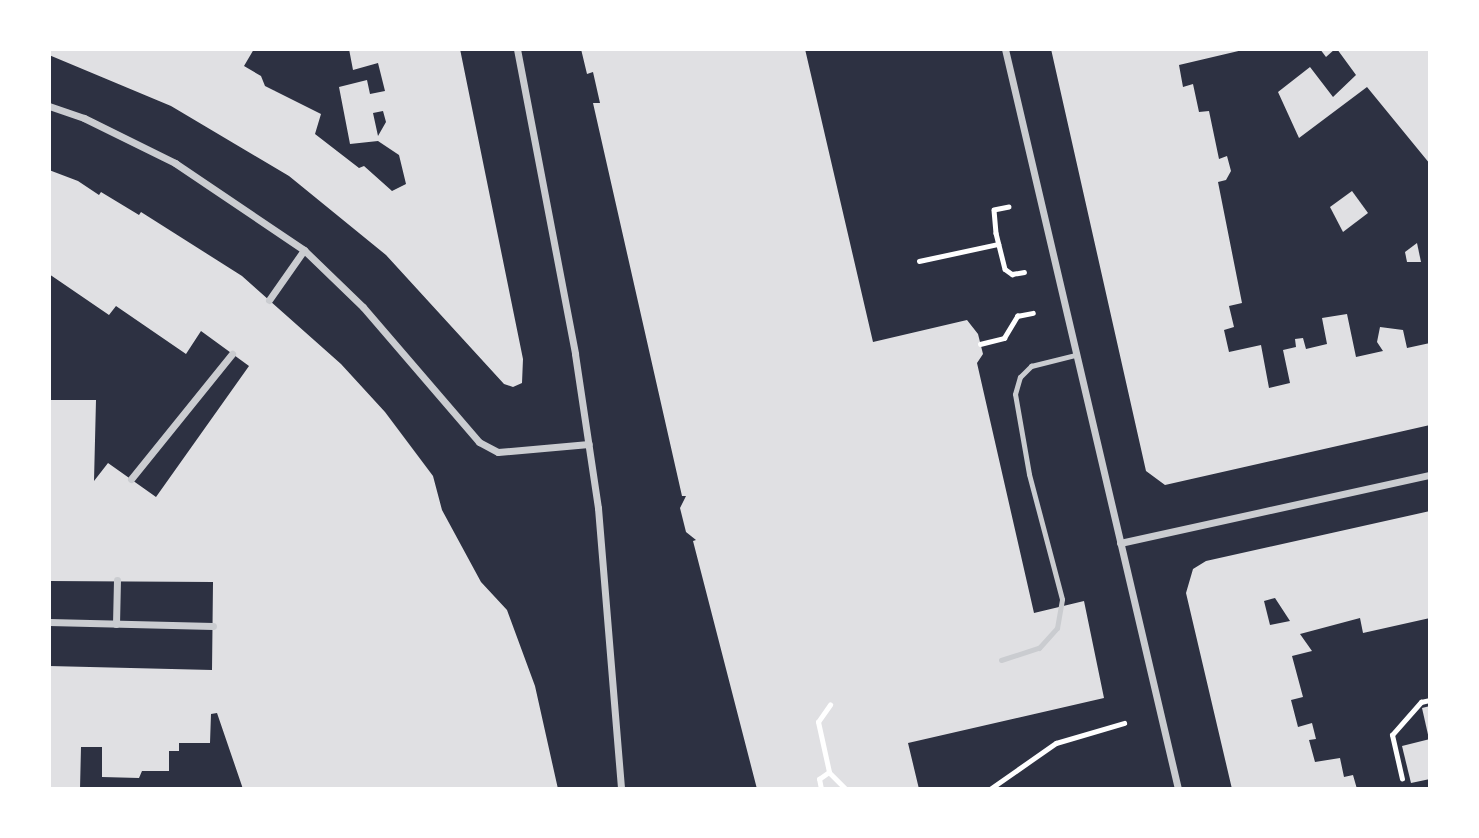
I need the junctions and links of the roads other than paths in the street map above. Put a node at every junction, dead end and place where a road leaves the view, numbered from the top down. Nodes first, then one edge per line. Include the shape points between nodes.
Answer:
1 (517, 49) edge
2 (1005, 49) edge
3 (49, 106) edge
4 (304, 250) junction
5 (269, 300) dead end
6 (232, 354) dead end
7 (1075, 355) junction
8 (589, 444) junction
9 (1430, 475) edge
10 (131, 479) dead end
11 (1120, 543) junction
12 (117, 580) dead end
13 (49, 622) edge
14 (116, 624) junction
15 (213, 626) dead end
16 (1001, 660) dead end
17 (621, 789) edge
18 (1178, 789) edge

1 - 8 street
2 - 7 street
3 - 4 street via 175,163
4 - 5 street
4 - 8 street via 363,307 478,442 498,452
6 - 10 street
7 - 11 street
7 - 16 lane via 1031,366 1020,377 1015,394 1029,474 1062,599 1057,628 1038,648
8 - 17 street
9 - 11 street
11 - 18 street
12 - 14 street
13 - 14 street
14 - 15 street

